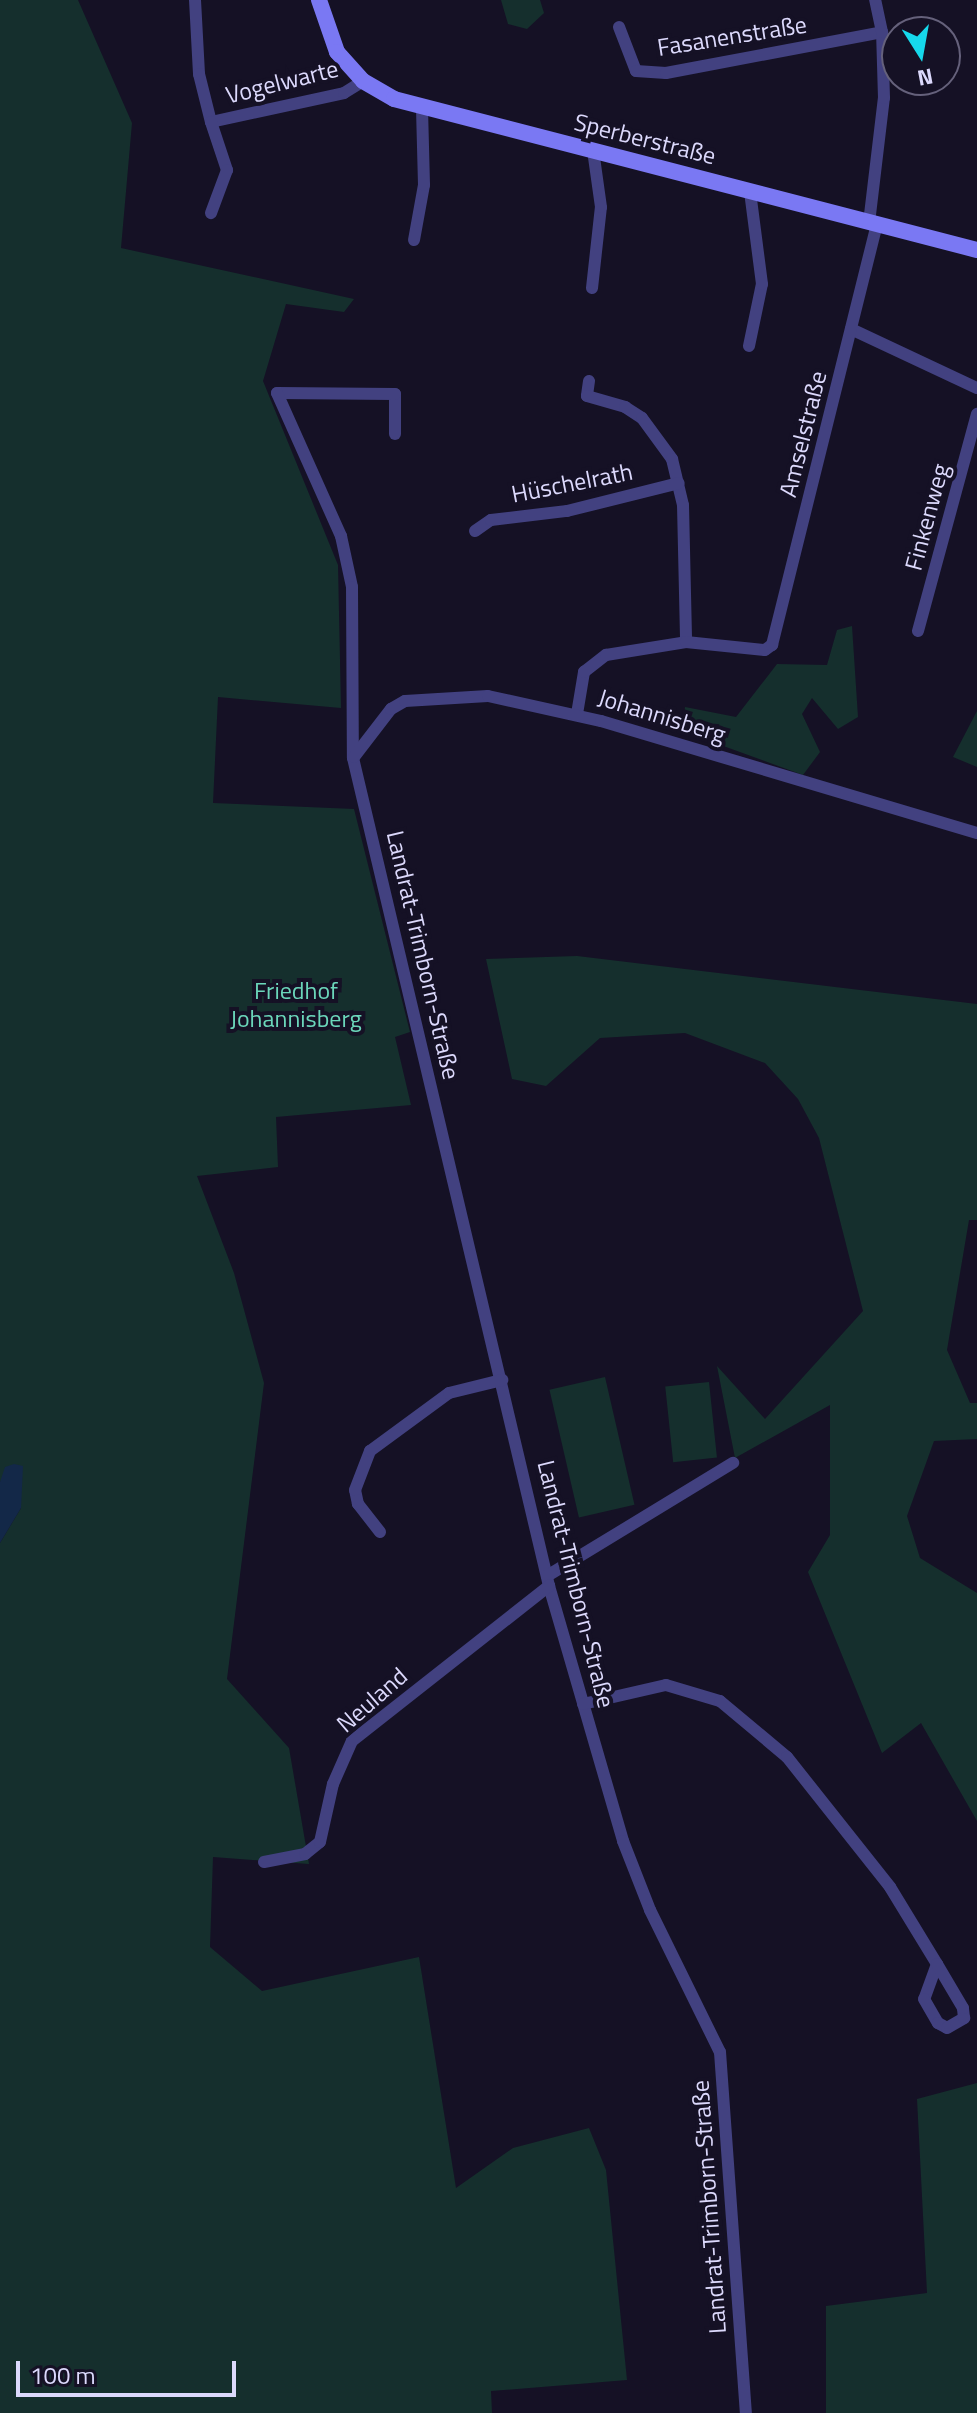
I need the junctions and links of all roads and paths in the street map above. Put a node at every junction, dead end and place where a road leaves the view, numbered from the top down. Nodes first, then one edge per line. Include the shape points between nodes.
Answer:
1 (195, 0) edge
2 (319, 0) edge
3 (875, 0) edge
4 (619, 27) dead end
5 (881, 27) edge
6 (881, 32) edge
7 (363, 81) junction
8 (884, 96) edge
9 (422, 108) junction
10 (211, 122) junction
11 (593, 150) junction
12 (750, 192) junction
13 (211, 213) dead end
14 (873, 224) junction
15 (414, 240) dead end
16 (977, 250) edge
17 (592, 288) dead end
18 (851, 329) junction
19 (749, 346) dead end
20 (589, 381) dead end
21 (977, 388) edge
22 (977, 414) edge
23 (395, 434) dead end
24 (679, 483) junction
25 (475, 531) dead end
26 (918, 631) dead end
27 (686, 642) junction
28 (577, 714) junction
29 (353, 758) junction
30 (977, 833) edge
31 (502, 1380) junction
32 (733, 1463) dead end
33 (380, 1532) dead end
34 (548, 1581) junction
35 (583, 1704) junction
36 (264, 1862) dead end
37 (937, 1964) junction
38 (746, 2413) edge

1 - 10 street, Vogelwarte via 199,74
2 - 7 street, Sperberstraße via 327,34
3 - 5 street
4 - 6 street, Fasanenstraße via 636,71 666,73
7 - 9 street, Sperberstraße
7 - 10 street, Vogelwarte via 344,93
8 - 14 street
9 - 11 street, Sperberstraße
9 - 15 street via 424,185
10 - 13 street, Vogelwarte via 227,170
11 - 12 street, Sperberstraße
11 - 17 street via 601,207
12 - 14 street, Sperberstraße
12 - 19 street via 762,284
14 - 16 street, Sperberstraße
14 - 18 street, Amselstraße
18 - 21 street
18 - 27 street, Amselstraße via 772,645 765,650
20 - 24 street, Hüschelrath via 587,396 625,407 660,437
22 - 26 street, Finkenweg
23 - 29 street, Landrat-Trimborn-Straße via 395,394 277,393 341,536 352,587
24 - 25 street, Hüschelrath via 567,511 491,520
24 - 27 street, Hüschelrath
27 - 28 street via 592,662 584,672
28 - 29 street, Johannisberg via 488,696 405,701 391,709
28 - 30 street, Johannisberg
29 - 31 street, Landrat-Trimborn-Straße
31 - 33 street via 449,1393 370,1451 355,1490 358,1504
31 - 34 street, Landrat-Trimborn-Straße
32 - 34 street, Neuland
34 - 35 street, Landrat-Trimborn-Straße
34 - 36 street, Neuland via 352,1741 333,1784 320,1842 305,1854
35 - 37 street via 666,1685 720,1701 787,1757 863,1849
35 - 38 street, Landrat-Trimborn-Straße via 623,1841 650,1910 720,2052
37 - 37 street via 924,1999 947,2028 964,2018 963,2008

